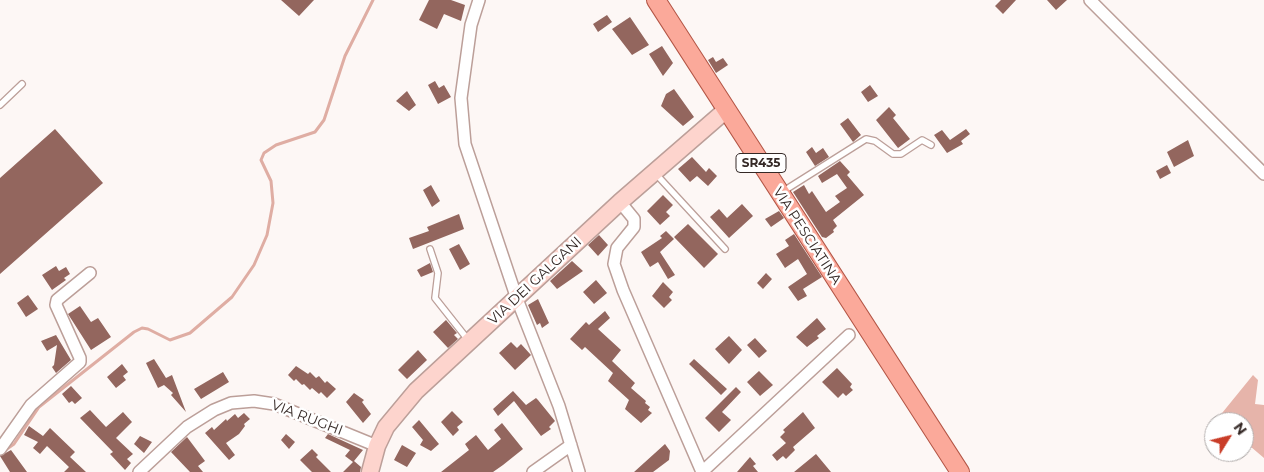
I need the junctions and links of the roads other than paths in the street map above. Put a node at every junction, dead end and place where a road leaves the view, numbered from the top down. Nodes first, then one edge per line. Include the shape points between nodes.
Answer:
1 (479, 0) edge
2 (656, 0) edge
3 (1090, 0) edge
4 (22, 84) dead end
5 (0, 105) edge
6 (726, 110) junction
7 (931, 145) dead end
8 (654, 172) junction
9 (1264, 174) edge
10 (780, 193) junction
11 (620, 202) junction
12 (430, 249) dead end
13 (725, 249) dead end
14 (90, 273) dead end
15 (517, 299) junction
16 (849, 335) dead end
17 (471, 342) junction
18 (570, 445) junction
19 (377, 446) junction
20 (0, 449) edge
21 (139, 472) edge
22 (370, 472) edge
23 (533, 472) edge
24 (579, 472) edge
25 (702, 472) edge
26 (960, 472) edge

1 - 15 street via 471,25 461,98 465,144
2 - 6 main road, VIA PESCIATINA / SR435
3 - 9 street
4 - 5 lane
6 - 8 street, VIA DEI GALGANI
6 - 10 main road, VIA PESCIATINA / SR435
7 - 10 lane via 922,140 901,154 893,154 875,141 866,140
8 - 11 street, VIA DEI GALGANI
8 - 13 lane
10 - 26 main road, VIA PESCIATINA / SR435
11 - 15 street, VIA DEI GALGANI
11 - 25 street via 634,220 634,227 617,248 614,264
12 - 17 lane via 438,273 435,298
14 - 20 street via 57,300 56,305 80,362 31,405
15 - 17 street, VIA DEI GALGANI
15 - 18 street via 559,406
16 - 25 street
17 - 19 street, VIA DEI GALGANI via 398,409
18 - 23 street
18 - 24 street
19 - 21 street, VIA RUGHI via 274,404 254,401 231,403 187,427
19 - 22 street, VIA DEI GALGANI

